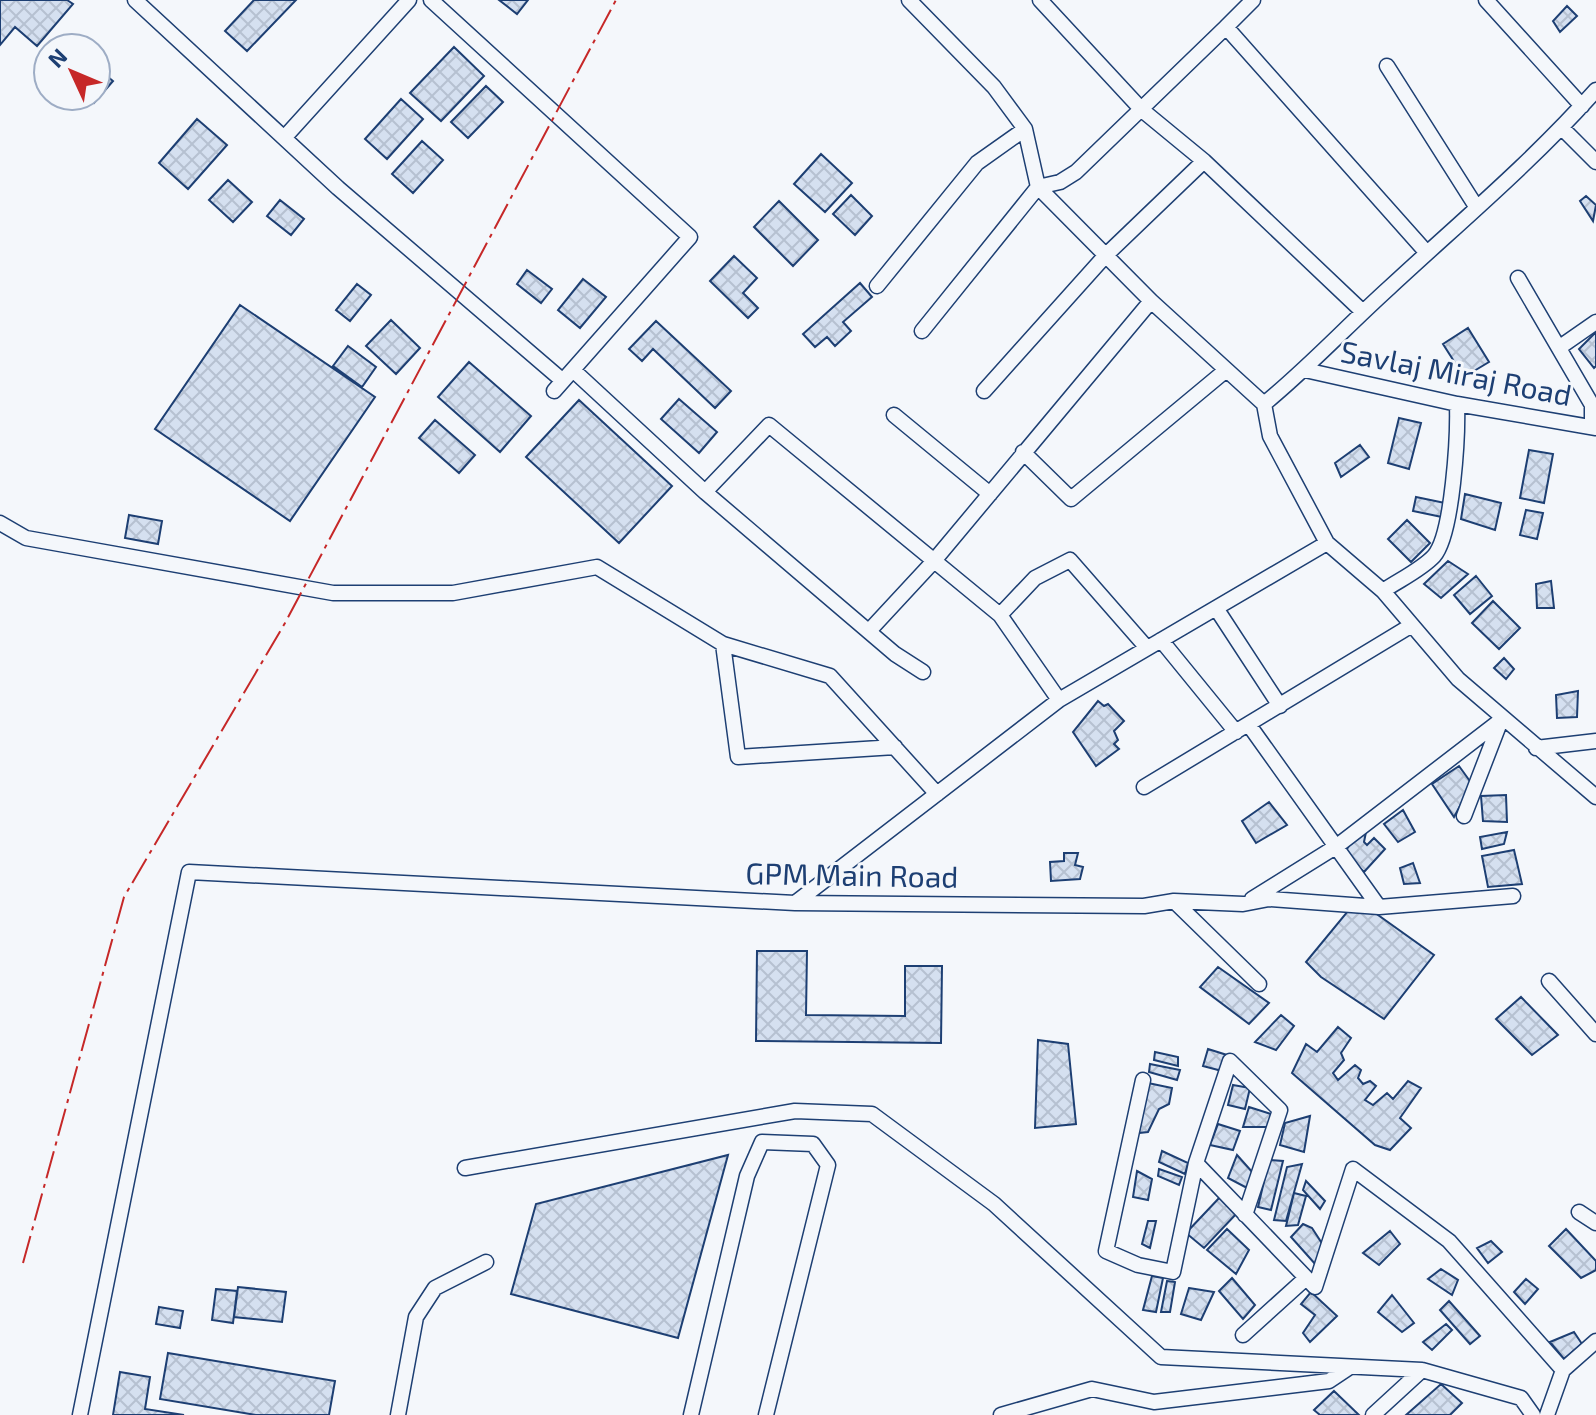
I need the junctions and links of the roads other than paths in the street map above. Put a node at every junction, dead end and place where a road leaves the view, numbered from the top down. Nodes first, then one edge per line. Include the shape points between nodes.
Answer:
1 (135, 0) edge
2 (409, 0) edge
3 (431, 0) edge
4 (909, 0) edge
5 (1040, 0) edge
6 (1253, 0) edge
7 (1486, 0) edge
8 (1226, 27) junction
9 (1387, 66) dead end
10 (1596, 90) edge
11 (1582, 106) junction
12 (1142, 110) junction
13 (1562, 128) junction
14 (1025, 129) junction
15 (284, 138) junction
16 (1204, 161) junction
17 (1596, 162) edge
18 (1038, 187) junction
19 (1477, 208) junction
20 (1427, 253) junction
21 (1105, 256) junction
22 (1518, 278) dead end
23 (877, 286) dead end
24 (1151, 301) junction
25 (1363, 312) junction
26 (1596, 322) edge
27 (922, 331) dead end
28 (1560, 347) junction
29 (1305, 370) junction
30 (1225, 371) junction
31 (563, 381) junction
32 (984, 391) dead end
33 (1264, 404) junction
34 (1457, 404) junction
35 (894, 415) dead end
36 (1594, 427) edge
37 (1023, 452) junction
38 (705, 492) junction
39 (990, 494) junction
40 (0, 523) edge
41 (1327, 543) junction
42 (933, 562) junction
43 (1383, 591) junction
44 (1216, 608) junction
45 (1000, 615) junction
46 (1412, 625) junction
47 (869, 631) junction
48 (1161, 640) junction
49 (723, 644) junction
50 (1147, 648) junction
51 (923, 672) dead end
52 (1059, 700) junction
53 (1280, 706) junction
54 (1501, 720) junction
55 (1243, 728) junction
56 (1596, 741) edge
57 (895, 747) junction
58 (1536, 748) junction
59 (1144, 787) dead end
60 (937, 794) junction
61 (1596, 797) edge
62 (1464, 816) dead end
63 (1337, 846) junction
64 (1513, 896) dead end
65 (1174, 901) junction
66 (795, 903) junction
67 (1243, 904) junction
68 (1379, 907) junction
69 (1549, 981) dead end
70 (1259, 984) dead end
71 (1596, 1034) edge
72 (1143, 1080) dead end
73 (1196, 1163) junction
74 (465, 1168) dead end
75 (1579, 1212) dead end
76 (1245, 1215) junction
77 (1596, 1223) edge
78 (486, 1262) dead end
79 (1306, 1278) junction
80 (1243, 1335) dead end
81 (1596, 1341) edge
82 (1350, 1367) junction
83 (1422, 1370) junction
84 (1563, 1370) junction
85 (80, 1415) edge
86 (398, 1415) edge
87 (691, 1415) edge
88 (766, 1415) edge
89 (1001, 1415) edge
90 (1373, 1415) edge
91 (1533, 1415) edge
92 (1547, 1415) edge

1 - 15 street
2 - 15 street
3 - 31 street via 690,237
4 - 14 street via 994,87
5 - 12 street
6 - 8 street
7 - 11 street
8 - 12 street
8 - 20 street
9 - 19 street
10 - 11 street
11 - 13 street
12 - 16 street
12 - 18 street via 1076,172
13 - 17 street
13 - 19 street
14 - 18 street
14 - 23 street via 977,163
15 - 31 street
16 - 21 street
16 - 25 street
18 - 21 street
18 - 27 street
19 - 20 street
20 - 25 street
21 - 24 street
21 - 32 street
22 - 28 street
24 - 30 street
24 - 37 street
25 - 29 street
26 - 28 street
28 - 36 street via 1592,405
29 - 33 street
29 - 34 street, Savlaj Miraj Road
30 - 33 street
30 - 37 street via 1071,499
31 - 38 street
33 - 41 street via 1270,436
34 - 36 street, Savlaj Miraj Road
34 - 43 street via 1451,497 1442,543 1434,556
35 - 39 street
37 - 39 street
38 - 42 street via 769,425
38 - 47 street
39 - 42 street
40 - 49 street via 26,538 333,593 453,593 597,567
41 - 43 street
41 - 44 street
42 - 45 street
42 - 47 street
43 - 46 street
44 - 48 street
44 - 53 street
45 - 50 street via 1035,578 1070,560
45 - 52 street
46 - 53 street
46 - 54 street
47 - 51 street
48 - 50 street
48 - 55 street
49 - 57 street via 830,676
49 - 57 street via 738,757
50 - 52 street
52 - 60 street
53 - 55 street
54 - 58 street
54 - 62 street
54 - 63 street
55 - 59 street
55 - 63 street
56 - 58 street
57 - 60 street
58 - 61 street
60 - 66 street
63 - 67 street
63 - 68 street
64 - 68 street, GPM Main Road
65 - 66 street, GPM Main Road via 1144,906
65 - 67 street, GPM Main Road
65 - 70 street
66 - 85 street, GPM Main Road via 189,872
67 - 68 street, GPM Main Road via 1269,899
69 - 71 street
72 - 73 street via 1106,1251 1173,1272
73 - 76 street
73 - 76 street via 1230,1061 1280,1110
74 - 82 street via 795,1111 872,1114 994,1204 1161,1357
75 - 77 street
76 - 79 street
78 - 86 street via 435,1288 416,1317
79 - 80 street
79 - 84 street via 1315,1287 1353,1169 1449,1241
81 - 84 street
82 - 83 street
82 - 89 street via 1329,1381 1154,1402 1092,1389
83 - 90 street
83 - 91 street via 1521,1398
84 - 92 street
87 - 88 street via 747,1176 762,1142 813,1144 828,1165

